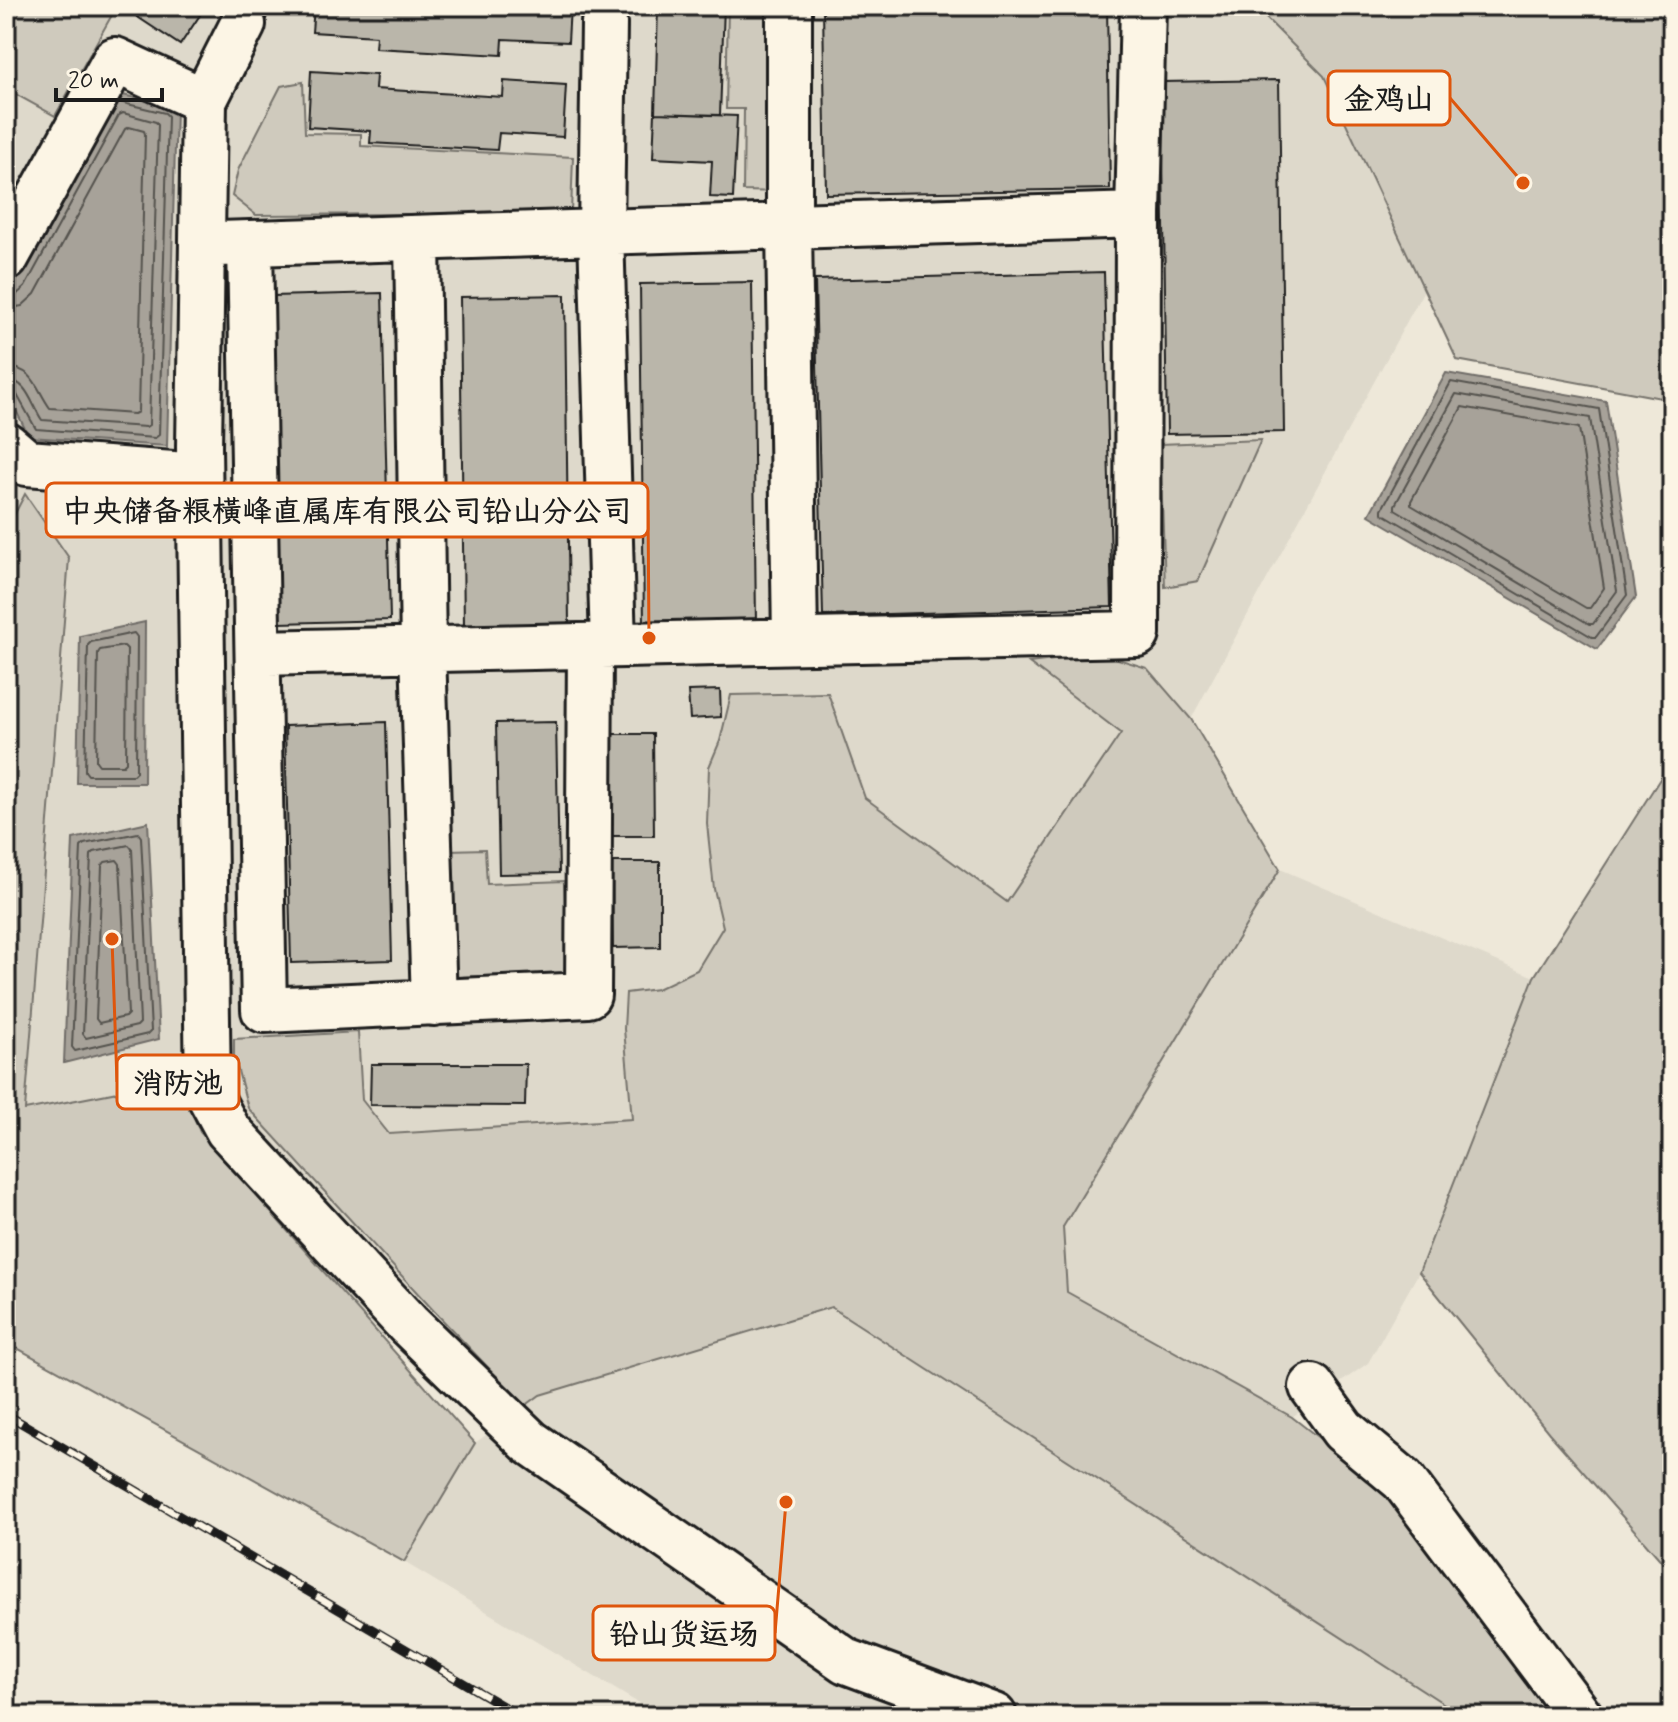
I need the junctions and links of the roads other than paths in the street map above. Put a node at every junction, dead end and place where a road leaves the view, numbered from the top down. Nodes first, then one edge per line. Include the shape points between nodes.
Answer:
1 (789, 6) edge
2 (1143, 6) edge
3 (604, 23) dead end
4 (243, 24) dead end
5 (204, 101) junction
6 (1138, 215) junction
7 (789, 226) junction
8 (601, 232) junction
9 (417, 238) junction
10 (250, 244) junction
11 (201, 245) junction
12 (6, 258) edge
13 (6, 445) edge
14 (199, 476) junction
15 (795, 641) junction
16 (602, 646) junction
17 (423, 650) junction
18 (258, 653) junction
19 (434, 1003) junction
20 (1312, 1387) dead end
21 (994, 1716) edge
22 (1580, 1716) edge

1 - 7 street
2 - 6 street
3 - 8 street
4 - 5 street
5 - 11 street
5 - 12 street via 115,60
6 - 7 street
6 - 15 street via 1137,634
7 - 8 street
7 - 15 street
8 - 9 street
8 - 16 street
9 - 10 street
9 - 17 street
10 - 11 street
10 - 18 street
11 - 14 street
13 - 14 street via 27,463
14 - 21 street via 208,1093 228,1130 408,1324 530,1442 846,1661
15 - 16 street
16 - 17 street
16 - 19 street via 588,995
17 - 18 street
17 - 19 street
18 - 19 street via 264,1010
20 - 22 street via 1343,1430 1403,1480

